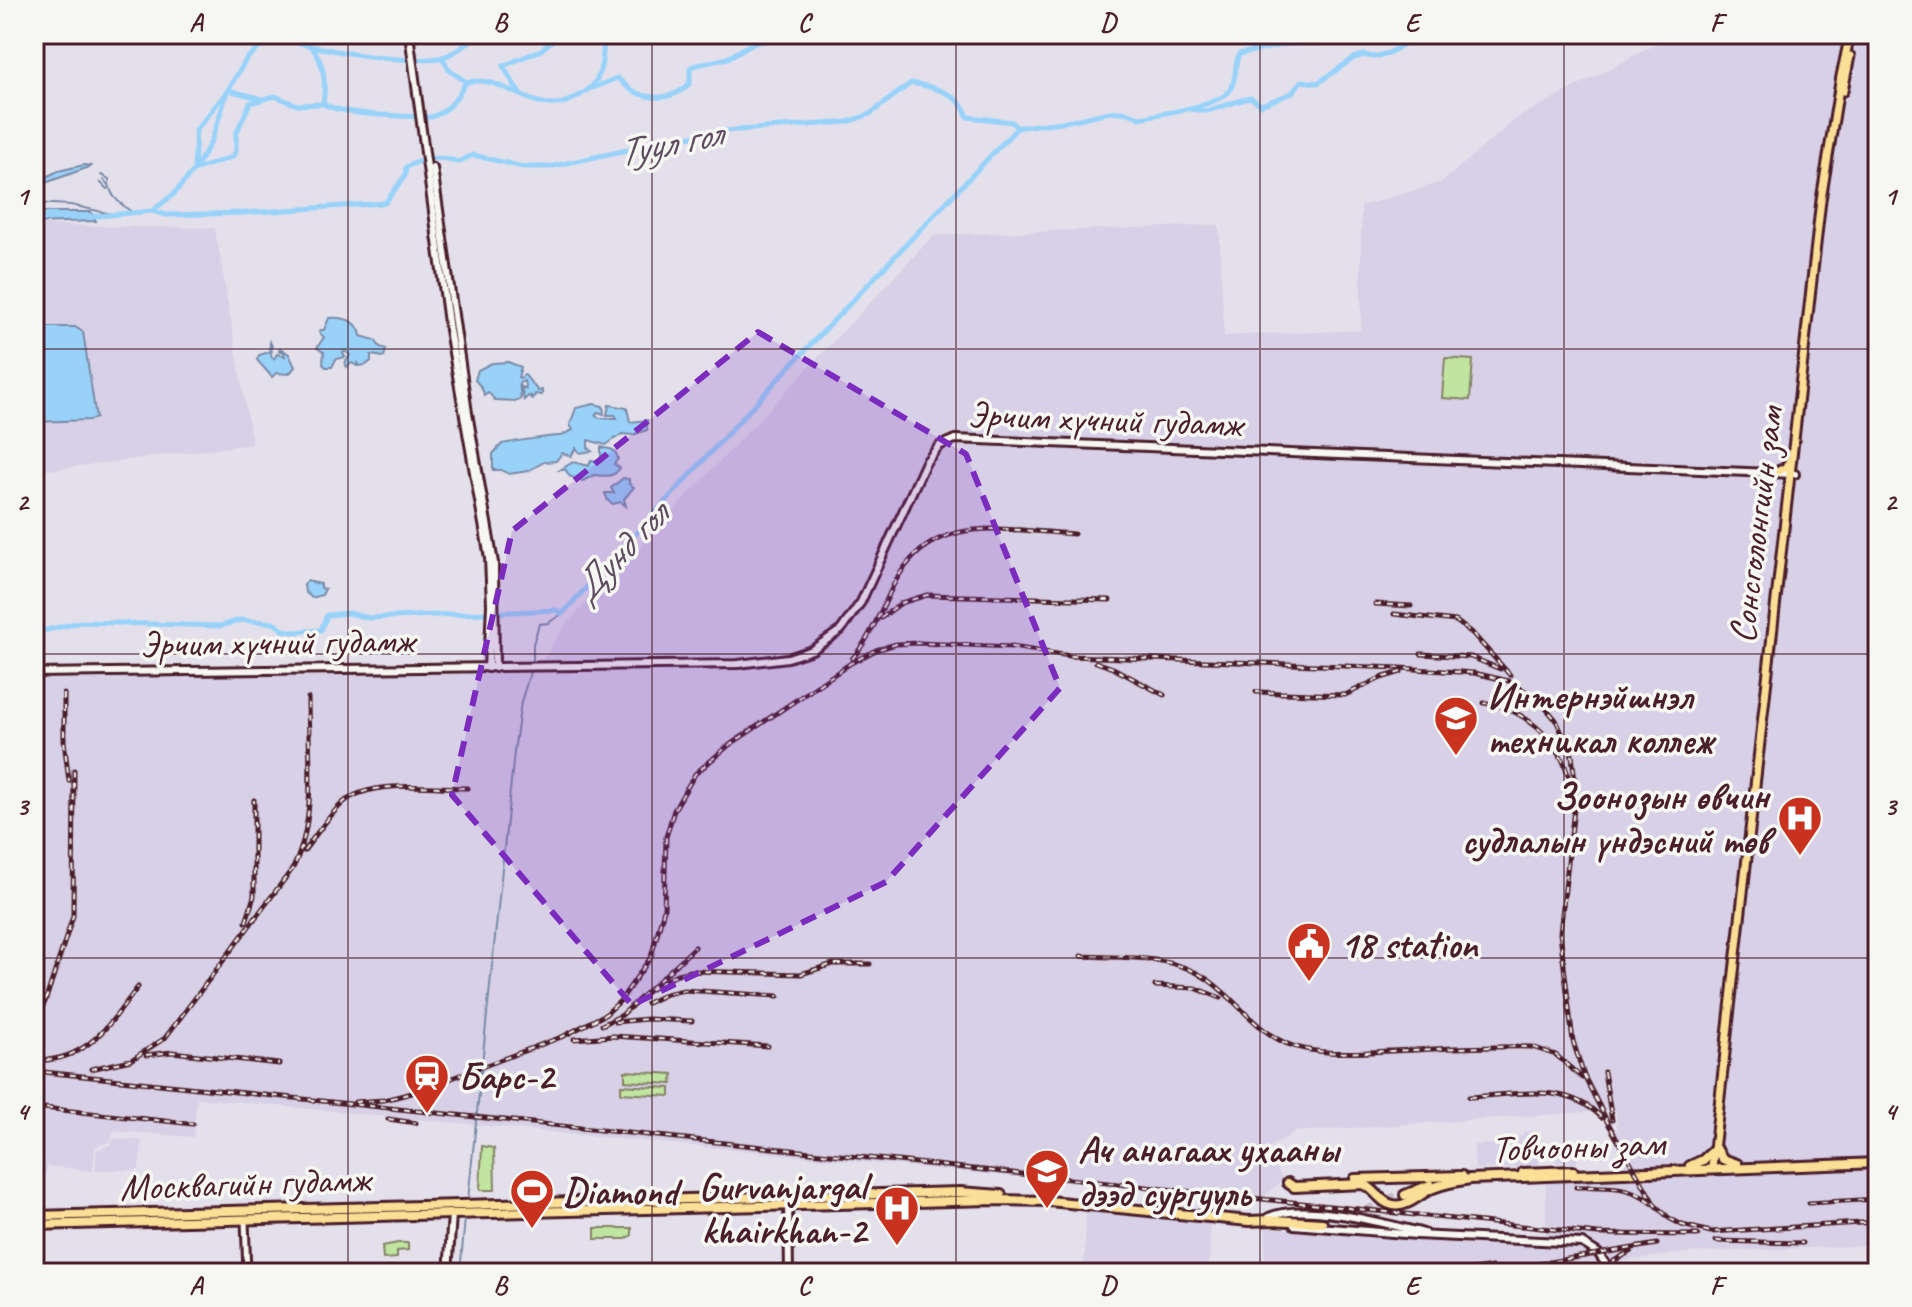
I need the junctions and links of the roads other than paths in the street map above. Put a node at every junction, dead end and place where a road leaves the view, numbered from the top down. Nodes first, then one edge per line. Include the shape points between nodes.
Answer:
1 (411, 34) edge
2 (1852, 34) edge
3 (431, 175) junction
4 (454, 309) junction
5 (446, 312) junction
6 (457, 329) junction
7 (449, 330) junction
8 (1793, 455) junction
9 (1773, 473) junction
10 (1792, 474) junction
11 (1789, 490) junction
12 (493, 605) junction
13 (492, 668) junction
14 (34, 673) edge
15 (1715, 1150) junction
16 (1878, 1162) edge
17 (1738, 1164) junction
18 (1690, 1166) junction
19 (1714, 1166) junction
20 (1450, 1179) junction
21 (1404, 1193) tunnel mouth
22 (787, 1201) junction
23 (456, 1211) junction
24 (296, 1214) junction
25 (34, 1216) edge
26 (136, 1218) junction
27 (1263, 1219) junction
28 (245, 1220) junction
29 (1321, 1222) tunnel mouth
30 (1386, 1222) junction
31 (34, 1225) edge
32 (1397, 1225) junction
33 (1384, 1233) junction
34 (1394, 1233) junction
35 (1428, 1234) junction
36 (247, 1273) edge
37 (448, 1273) edge
38 (788, 1273) edge
39 (1612, 1273) edge

1 - 3 main road
2 - 8 main road, Сонсголонгийн зам via 1821,200
2 - 10 main road, Сонсголонгийн зам via 1830,160
3 - 4 main road
3 - 5 main road
4 - 5 main road
4 - 6 main road
5 - 7 main road
6 - 7 main road
6 - 12 main road via 489,528
7 - 12 main road via 485,528
8 - 9 main road via 1785,468
8 - 10 main road, Сонсголонгийн зам
9 - 10 main road, Эрчим хүчний гудамж
9 - 11 main road
9 - 13 main road, Эрчим хүчний гудамж via 952,440 926,462 852,617 812,650 738,664
10 - 11 main road, Сонсголонгийн зам
10 - 15 main road, Сонсголонгийн зам
11 - 15 main road, Сонсголонгийн зам
12 - 13 main road
13 - 14 main road, Эрчим хүчний гудамж
15 - 17 highway
15 - 18 highway
15 - 19 main road, Сонсголонгийн зам
16 - 17 highway, Товчооны зам
16 - 19 highway, Товчооны зам
17 - 19 highway, Товчооны зам
18 - 19 highway, Товчооны зам
18 - 20 highway, Товчооны зам
19 - 20 highway, Товчооны зам
20 - 20 highway, Товчооны зам via 1291,1185 1363,1184 1397,1206
20 - 21 highway
22 - 23 highway, Москвагийн гудамж
22 - 27 highway, Москвагийн гудамж via 1002,1197
22 - 38 main road
23 - 24 highway, Москвагийн гудамж
23 - 37 main road
24 - 26 highway, Москвагийн гудамж
24 - 28 highway, Москвагийн гудамж
25 - 26 highway, Москвагийн гудамж
26 - 28 highway, Москвагийн гудамж
26 - 31 highway, Москвагийн гудамж
27 - 29 highway
27 - 30 main road via 1303,1213
27 - 33 main road
28 - 36 street
30 - 32 main road
30 - 33 main road
32 - 34 main road
32 - 35 main road
33 - 34 main road
34 - 35 main road
35 - 39 main road via 1582,1243

